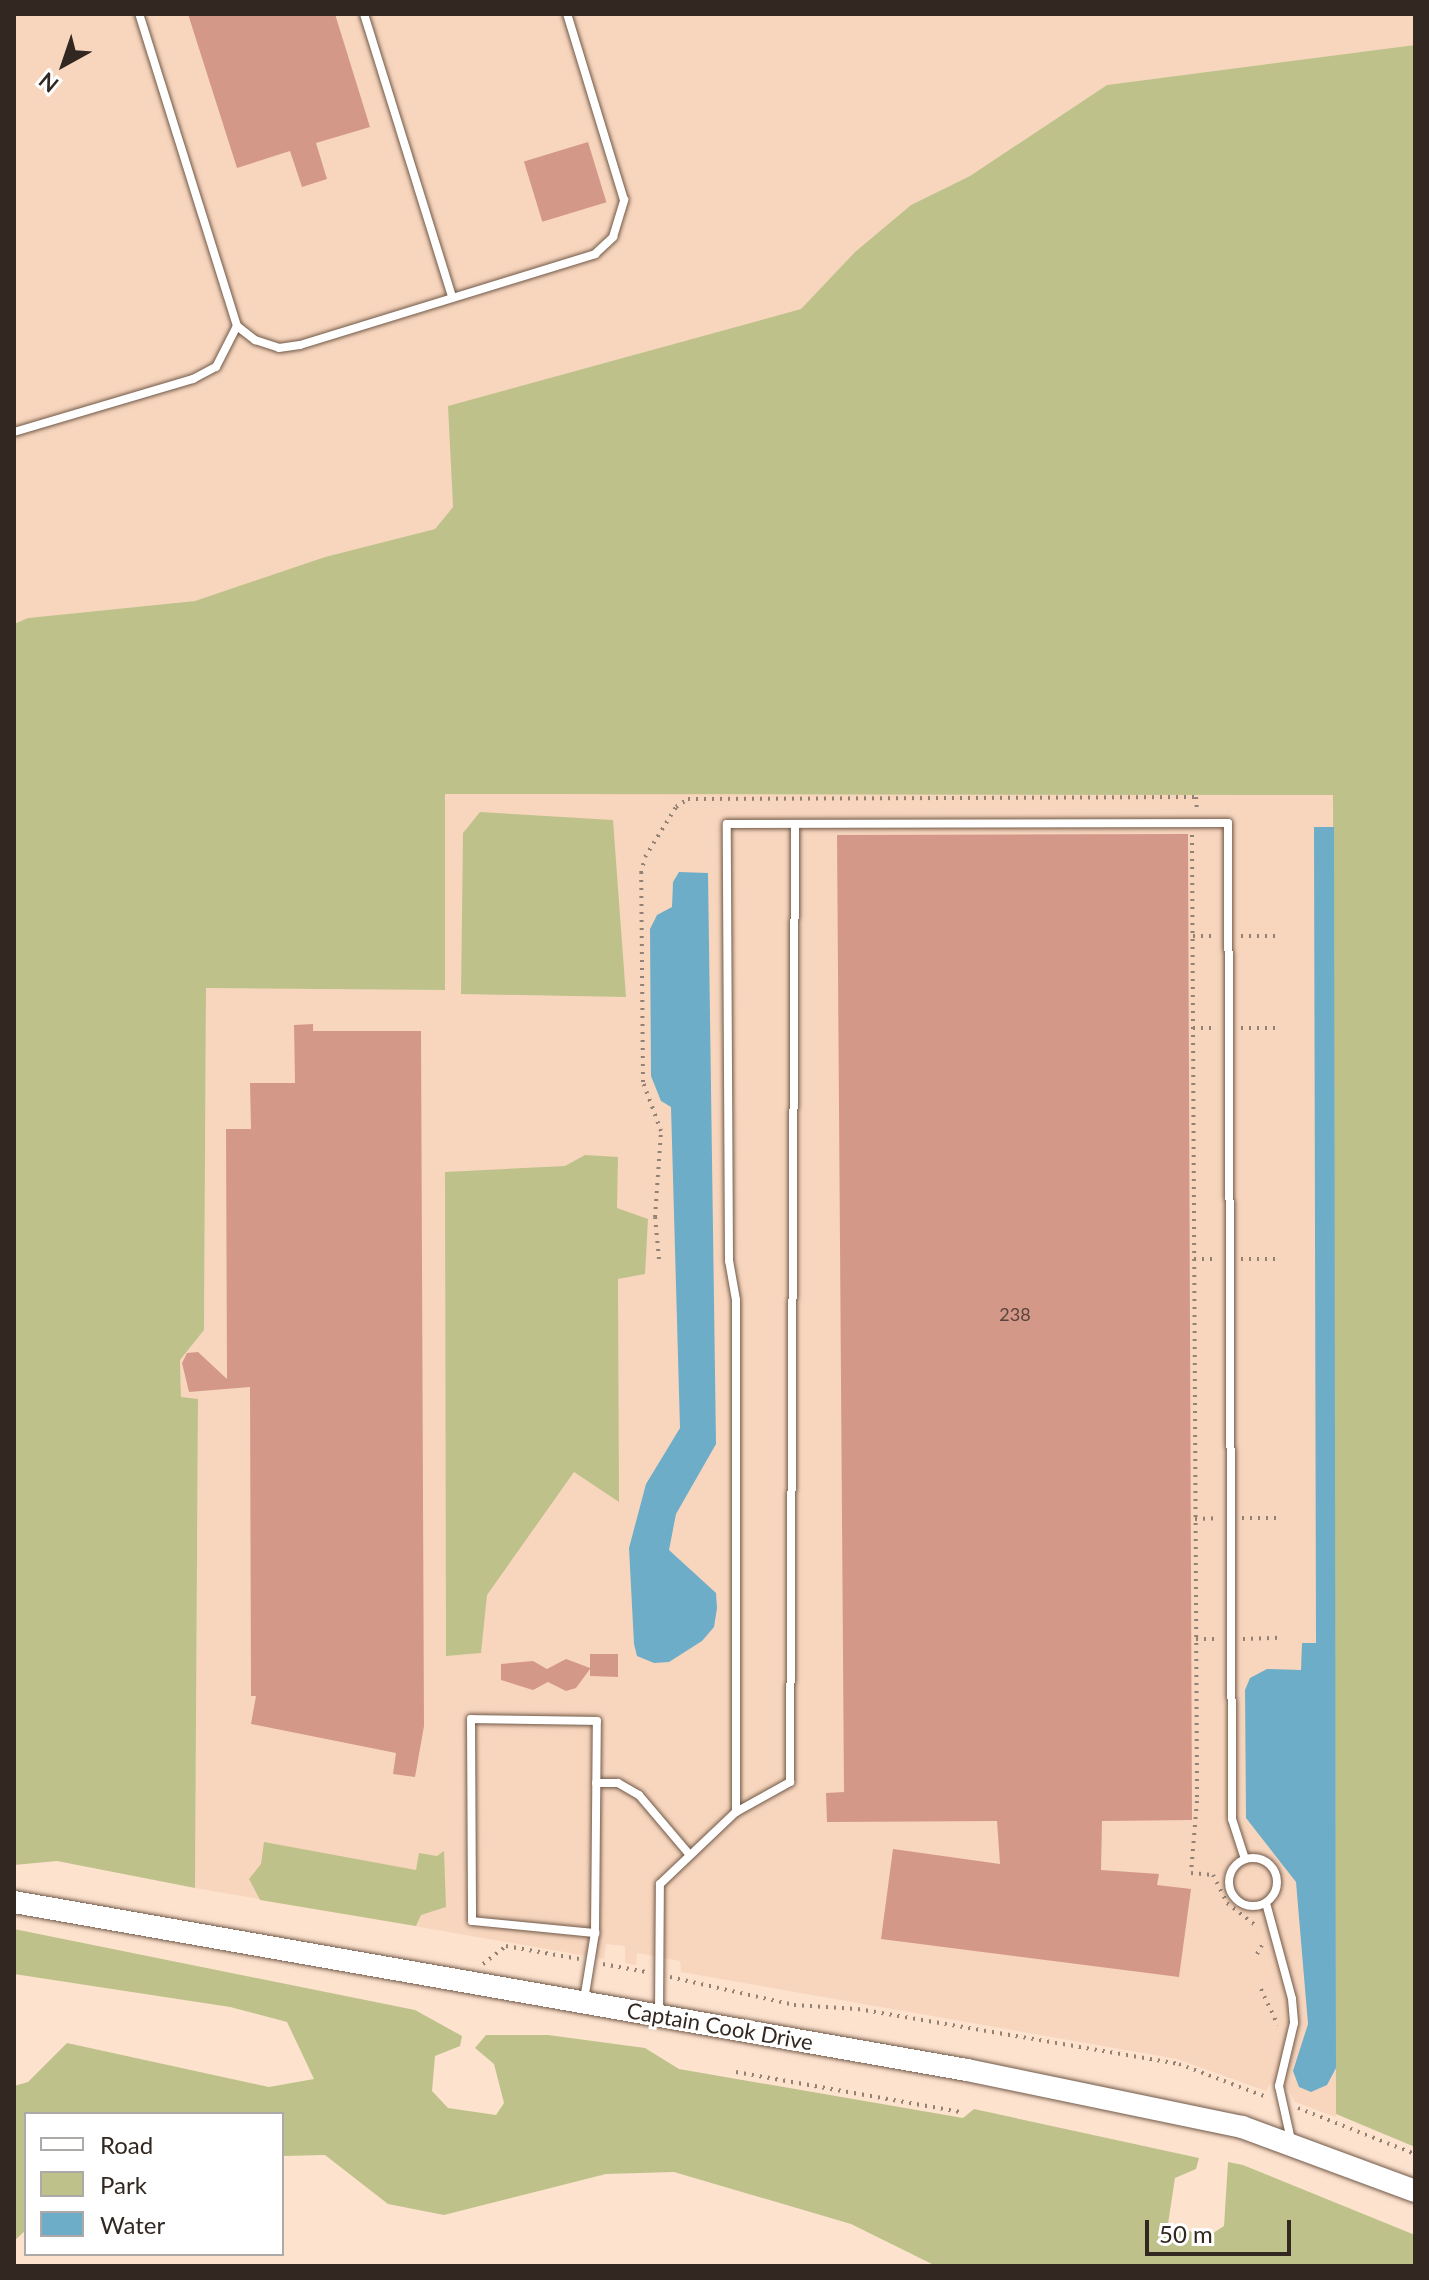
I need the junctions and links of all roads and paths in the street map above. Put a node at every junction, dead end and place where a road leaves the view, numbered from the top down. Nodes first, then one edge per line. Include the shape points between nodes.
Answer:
1 (139, 14) edge
2 (364, 14) edge
3 (567, 14) edge
4 (452, 297) junction
5 (237, 326) junction
6 (14, 432) edge
7 (795, 824) junction
8 (1192, 832) dead end
9 (1192, 936) junction
10 (1218, 936) dead end
11 (1240, 936) dead end
12 (1278, 936) dead end
13 (1193, 1028) junction
14 (1219, 1028) dead end
15 (1241, 1028) dead end
16 (1278, 1028) dead end
17 (1194, 1259) junction
18 (1219, 1259) dead end
19 (1241, 1259) dead end
20 (1278, 1259) dead end
21 (1220, 1518) dead end
22 (1241, 1518) dead end
23 (1279, 1518) dead end
24 (1195, 1519) junction
25 (1280, 1638) dead end
26 (1196, 1639) junction
27 (1220, 1639) dead end
28 (1241, 1639) dead end
29 (596, 1783) junction
30 (736, 1812) junction
31 (689, 1854) junction
32 (1245, 1859) junction
33 (14, 1902) edge
34 (1266, 1903) junction
35 (595, 1933) junction
36 (1257, 1954) dead end
37 (590, 1961) junction
38 (658, 1974) junction
39 (463, 1980) junction
40 (1261, 1989) dead end
41 (584, 2002) junction
42 (659, 2015) junction
43 (1279, 2038) dead end
44 (736, 2072) dead end
45 (1280, 2101) junction
46 (960, 2112) dead end
47 (1293, 2144) junction
48 (1415, 2154) edge
49 (1415, 2191) edge

1 - 5 lane
2 - 4 lane
3 - 4 lane via 624,200 620,220 613,237 595,254
4 - 5 lane via 279,348 255,340
5 - 6 lane via 216,367 193,379
7 - 30 lane via 790,1782
7 - 30 lane via 727,824 729,1261 736,1300
7 - 32 lane via 1228,823 1232,1819
8 - 9 path
9 - 10 path
9 - 13 path
11 - 12 path
13 - 14 path
13 - 17 path
15 - 16 path
17 - 18 path
17 - 24 path
19 - 20 path
21 - 24 path
22 - 23 path
24 - 26 path
25 - 28 path
26 - 27 path
26 - 36 path via 1197,1801 1191,1873 1213,1875 1227,1903 1258,1927 1263,1944
29 - 31 lane via 618,1783 639,1795
29 - 35 lane
29 - 35 lane via 597,1721 471,1719 472,1921
30 - 31 lane
31 - 38 lane via 660,1884
32 - 34 lane via 1266,1861 1275,1871 1276,1892
32 - 34 lane via 1230,1874 1233,1896 1252,1906
33 - 39 main road, Captain Cook Drive
34 - 45 lane via 1285,1966 1294,2023 1281,2072
35 - 37 lane
37 - 38 path
37 - 39 path via 506,1946
37 - 41 lane
38 - 42 lane
38 - 45 path via 794,2005 858,2009 1179,2064
39 - 41 main road, Captain Cook Drive
40 - 43 path via 1264,2002 1276,2013
41 - 42 main road, Captain Cook Drive
42 - 47 main road, Captain Cook Drive via 967,2070 1242,2127
44 - 46 path
45 - 47 lane
45 - 48 path
47 - 49 main road, Captain Cook Drive

